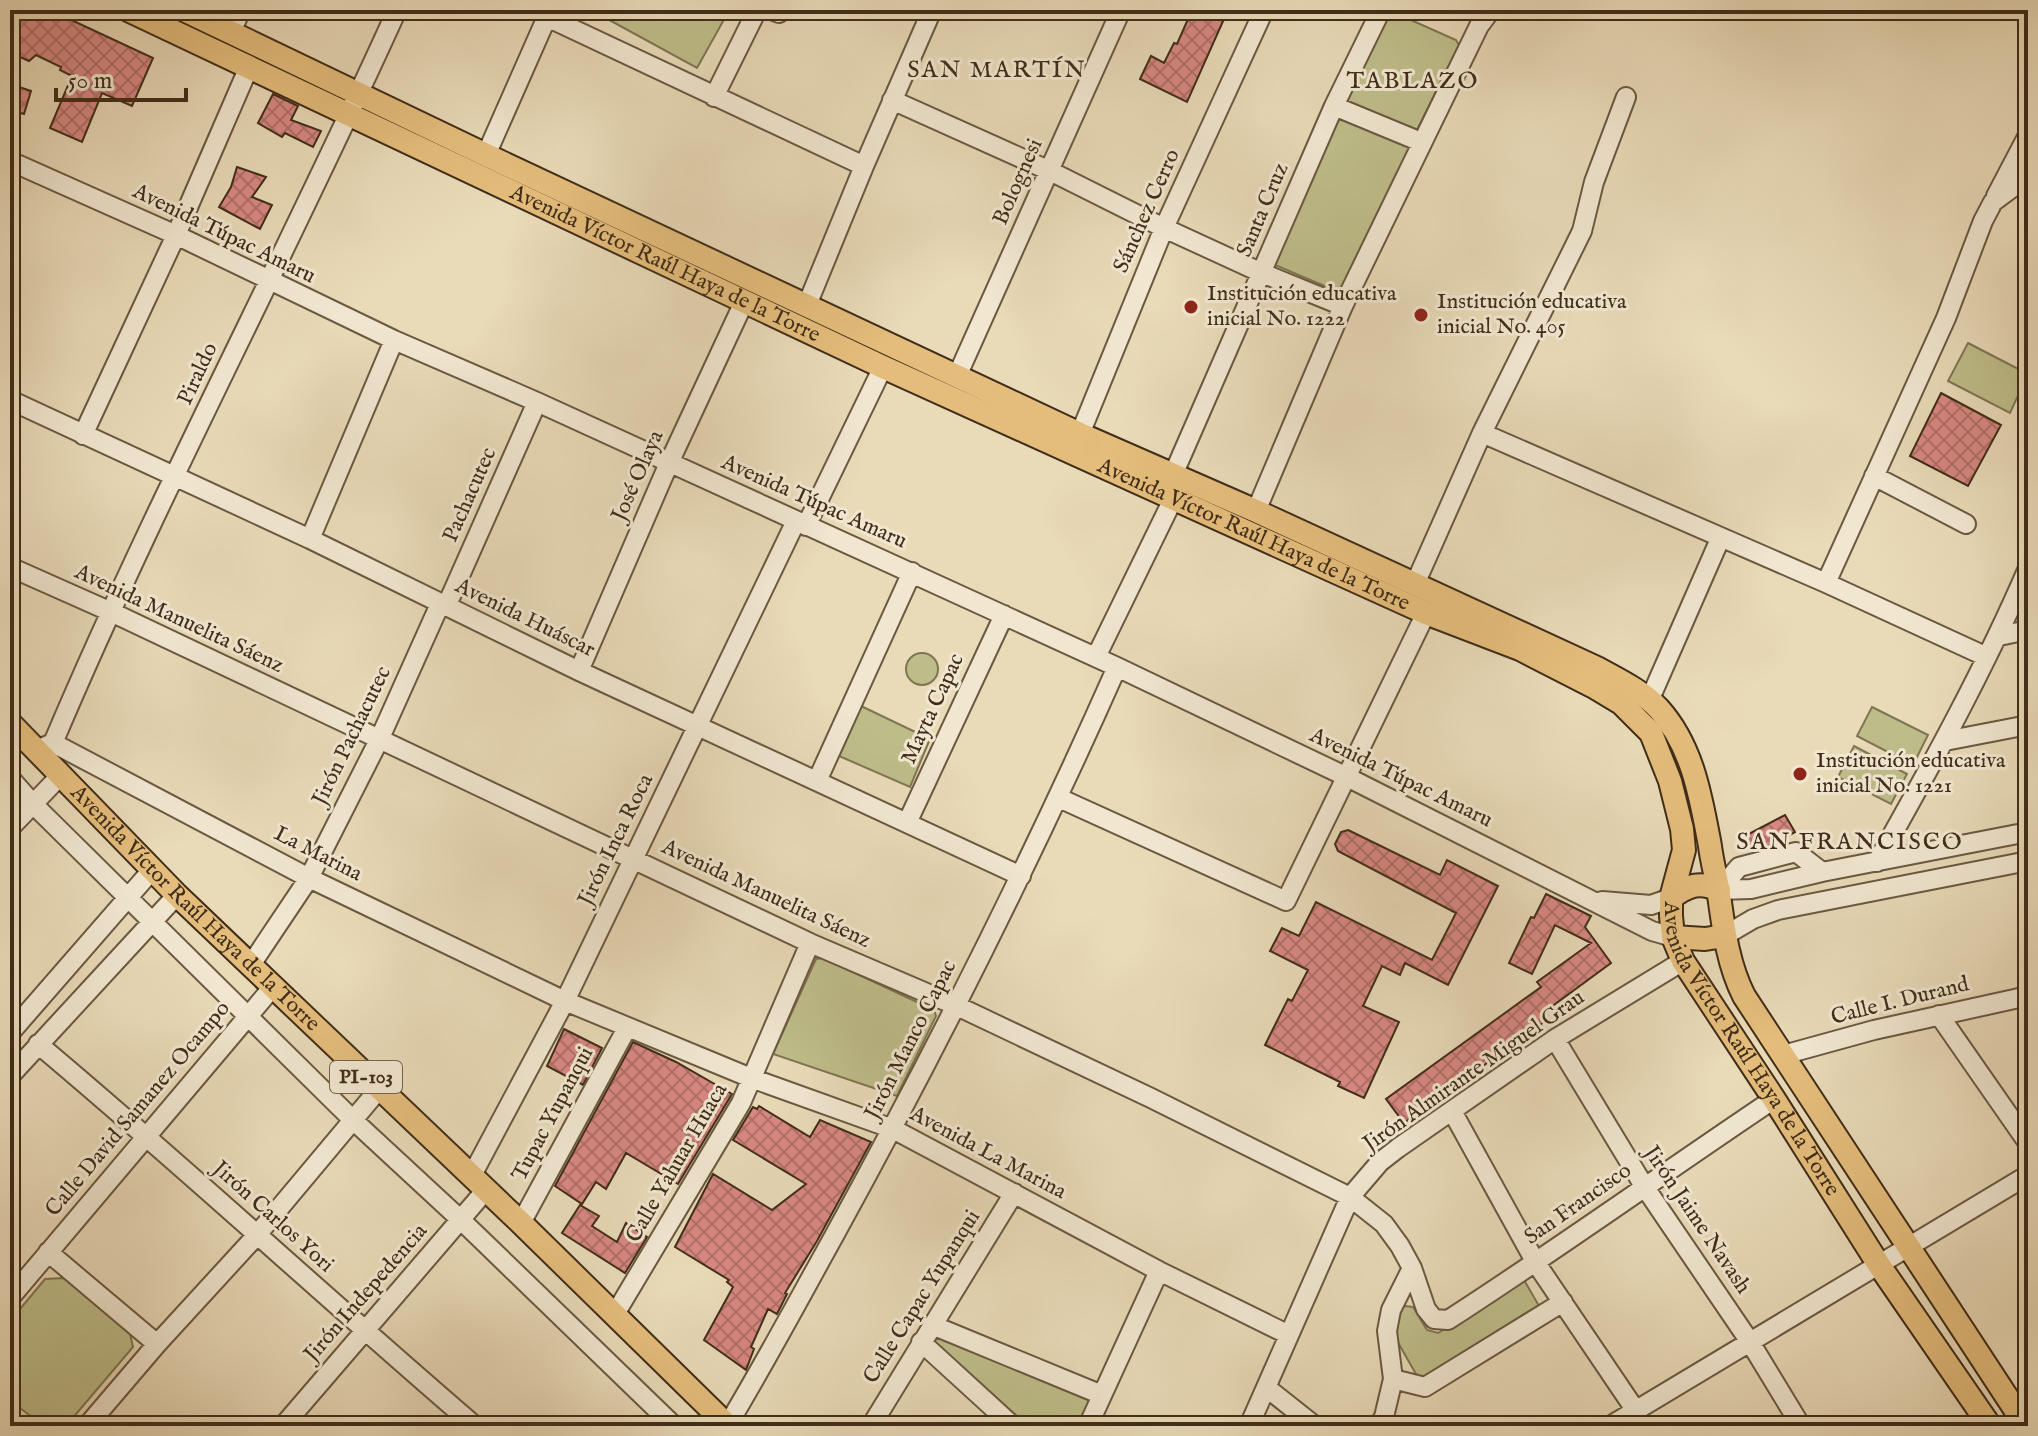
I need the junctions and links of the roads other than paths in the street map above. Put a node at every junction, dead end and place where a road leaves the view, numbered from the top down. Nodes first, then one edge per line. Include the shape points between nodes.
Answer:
1 (128, 10) edge
2 (184, 10) edge
3 (241, 10) edge
4 (397, 10) edge
5 (757, 10) edge
6 (771, 10) edge
7 (781, 10) edge
8 (932, 10) edge
9 (1264, 10) edge
10 (1381, 10) edge
11 (1491, 10) edge
12 (1114, 12) edge
13 (548, 14) edge
14 (231, 32) junction
15 (248, 69) junction
16 (359, 93) junction
17 (714, 97) junction
18 (1626, 97) dead end
19 (892, 100) junction
20 (1334, 106) junction
21 (347, 114) junction
22 (2028, 135) edge
23 (1421, 142) junction
24 (486, 155) junction
25 (10, 161) edge
26 (864, 166) junction
27 (1050, 171) junction
28 (2028, 176) edge
29 (1993, 202) junction
30 (1164, 228) junction
31 (176, 235) junction
32 (1262, 273) junction
33 (269, 282) junction
34 (744, 302) junction
35 (807, 305) junction
36 (1343, 306) junction
37 (394, 340) junction
38 (883, 367) junction
39 (958, 374) junction
40 (10, 400) edge
41 (537, 402) junction
42 (1482, 433) junction
43 (1080, 434) junction
44 (83, 435) junction
45 (669, 463) junction
46 (1874, 476) junction
47 (176, 477) junction
48 (1176, 485) junction
49 (1256, 511) junction
50 (801, 523) junction
51 (1966, 524) dead end
52 (310, 539) junction
53 (1720, 539) junction
54 (10, 567) edge
55 (2028, 568) edge
56 (912, 572) junction
57 (1826, 583) junction
58 (1415, 584) junction
59 (443, 605) junction
60 (109, 611) junction
61 (1426, 613) junction
62 (1004, 615) junction
63 (2028, 630) edge
64 (1999, 636) junction
65 (1096, 657) junction
66 (1987, 657) junction
67 (1117, 667) junction
68 (579, 671) junction
69 (1649, 701) junction
70 (10, 723) edge
71 (698, 725) junction
72 (2028, 725) edge
73 (379, 740) junction
74 (1945, 741) junction
75 (44, 747) junction
76 (60, 776) junction
77 (1347, 777) junction
78 (10, 778) edge
79 (817, 781) junction
80 (1059, 798) junction
81 (33, 804) junction
82 (907, 823) junction
83 (10, 828) edge
84 (2028, 832) edge
85 (634, 860) junction
86 (2028, 861) edge
87 (1877, 862) junction
88 (152, 870) junction
89 (1822, 872) junction
90 (1021, 876) junction
91 (309, 878) junction
92 (1719, 890) junction
93 (177, 895) junction
94 (128, 897) junction
95 (1671, 898) junction
96 (1591, 900) junction
97 (153, 920) junction
98 (1724, 936) junction
99 (1673, 937) junction
100 (810, 943) junction
101 (1683, 961) junction
102 (250, 966) junction
103 (272, 988) junction
104 (2028, 996) edge
105 (565, 1001) junction
106 (957, 1006) junction
107 (1939, 1015) junction
108 (248, 1016) junction
109 (627, 1028) junction
110 (10, 1033) edge
111 (1555, 1039) junction
112 (38, 1044) junction
113 (1783, 1055) junction
114 (10, 1076) edge
115 (751, 1078) junction
116 (379, 1089) junction
117 (1774, 1099) junction
118 (1452, 1111) junction
119 (353, 1120) junction
120 (893, 1129) junction
121 (147, 1135) junction
122 (2028, 1143) edge
123 (2028, 1175) edge
124 (478, 1184) junction
125 (1644, 1186) junction
126 (1014, 1193) junction
127 (1350, 1197) junction
128 (461, 1220) junction
129 (521, 1223) junction
130 (256, 1236) junction
131 (1909, 1248) junction
132 (48, 1252) junction
133 (1536, 1263) junction
134 (1879, 1265) junction
135 (1412, 1268) junction
136 (1159, 1271) junction
137 (10, 1298) edge
138 (1563, 1302) junction
139 (615, 1314) junction
140 (1448, 1320) joint
141 (932, 1325) junction
142 (365, 1331) junction
143 (1289, 1335) junction
144 (921, 1342) junction
145 (1750, 1342) junction
146 (157, 1344) junction
147 (1393, 1379) junction
148 (1267, 1388) junction
149 (1102, 1395) junction
150 (1636, 1411) junction
151 (87, 1426) edge
152 (283, 1426) edge
153 (475, 1426) edge
154 (674, 1426) edge
155 (728, 1426) edge
156 (871, 1426) edge
157 (1013, 1426) edge
158 (1088, 1426) edge
159 (1249, 1426) edge
160 (1315, 1426) edge
161 (1378, 1426) edge
162 (1610, 1426) edge
163 (1801, 1426) edge
164 (1990, 1426) edge
165 (2026, 1426) edge

1 - 15 main road, Avenida Víctor Raúl Haya de la Torre
2 - 14 main road, Avenida Víctor Raúl Haya de la Torre
3 - 14 street
4 - 16 street, Piraldo
5 - 17 street
6 - 7 street
8 - 19 street
9 - 30 street, Sánchez Cerro
10 - 20 street, Santa Cruz
11 - 23 street
12 - 27 street, Bolognesi
13 - 17 street
13 - 24 street
14 - 16 main road, Avenida Víctor Raúl Haya de la Torre
15 - 21 main road, Avenida Víctor Raúl Haya de la Torre
15 - 31 street
16 - 21 street, Piraldo
16 - 24 main road, Avenida Víctor Raúl Haya de la Torre
17 - 26 street
18 - 42 street via 1582,231
19 - 26 street
19 - 27 street
20 - 23 street
20 - 32 street, Santa Cruz
21 - 33 street, Piraldo
21 - 34 main road, Avenida Víctor Raúl Haya de la Torre
22 - 29 street
23 - 36 street
24 - 35 main road, Avenida Víctor Raúl Haya de la Torre
25 - 31 street, Avenida Túpac Amaru
26 - 35 street
27 - 30 street
27 - 39 street, Bolognesi
28 - 29 street
29 - 46 street
30 - 32 street
30 - 43 street, Sánchez Cerro
31 - 33 street, Avenida Túpac Amaru
31 - 44 street
32 - 36 street
32 - 48 street, Santa Cruz
33 - 37 street, Avenida Túpac Amaru
33 - 47 street, Piraldo
34 - 38 main road, Avenida Víctor Raúl Haya de la Torre
34 - 45 street, José Olaya
35 - 39 main road, Avenida Víctor Raúl Haya de la Torre
36 - 49 street
37 - 41 street, Avenida Túpac Amaru
37 - 52 street
38 - 48 main road, Avenida Víctor Raúl Haya de la Torre
38 - 50 street, Jirón Inca Roca
39 - 43 main road, Avenida Víctor Raúl Haya de la Torre
40 - 44 street, Avenida Huáscar
41 - 45 street, Avenida Túpac Amaru
41 - 59 street, Pachacutec
42 - 53 street
42 - 58 street
43 - 48 main road, Avenida Víctor Raúl Haya de la Torre
44 - 47 street, Avenida Huáscar
45 - 50 street, Avenida Túpac Amaru
45 - 68 street, José Olaya
46 - 51 street
46 - 57 street
47 - 52 street, Avenida Huáscar
47 - 60 street, Piraldo
48 - 49 main road, Avenida Víctor Raúl Haya de la Torre
48 - 61 main road, Avenida Víctor Raúl Haya de la Torre
48 - 65 street, Santa Cruz
49 - 58 main road, Avenida Víctor Raúl Haya de la Torre
50 - 56 street, Avenida Túpac Amaru
50 - 71 street, Jirón Inca Roca
52 - 59 street, Avenida Huáscar
53 - 57 street
53 - 69 street
54 - 60 street, Avenida Manuelita Sáenz
55 - 64 street
56 - 62 street, Avenida Túpac Amaru
56 - 79 street
57 - 66 street
58 - 69 main road, Avenida Víctor Raúl Haya de la Torre via 1623,681
59 - 68 street, Avenida Huáscar
59 - 73 street, Jirón Pachacutec
60 - 73 street, Avenida Manuelita Sáenz
60 - 75 street, Piraldo
61 - 77 street
61 - 95 main road, Avenida Víctor Raúl Haya de la Torre via 1520,649 1596,688 1621,703 1651,733 1682,829 1684,850
62 - 65 street, Avenida Túpac Amaru
62 - 82 street, Mayta Capac
63 - 64 street
64 - 66 street
65 - 67 street, Avenida Túpac Amaru
66 - 74 street
67 - 77 street, Avenida Túpac Amaru
67 - 80 street, Jirón Manco Capac
68 - 71 street, Avenida Huáscar
69 - 92 main road, Avenida Víctor Raúl Haya de la Torre via 1677,735 1697,780
70 - 75 main road, Avenida Víctor Raúl Haya de la Torre / PI-103
71 - 79 street, Avenida Huáscar
71 - 85 street, Jirón Inca Roca
72 - 74 street
73 - 85 street, Avenida Manuelita Sáenz
73 - 91 street, Jirón Pachacutec
74 - 87 street
75 - 76 main road, Avenida Víctor Raúl Haya de la Torre / PI-103
75 - 91 street, La Marina
76 - 81 street
76 - 88 main road, Avenida Víctor Raúl Haya de la Torre / PI-103
77 - 80 street via 1286,901
77 - 96 street, Avenida Túpac Amaru
78 - 81 street
79 - 82 street, Avenida Huáscar
80 - 90 street, Jirón Manco Capac
81 - 83 street
81 - 94 street
82 - 90 street, Avenida Huáscar
84 - 87 street
85 - 100 street, Avenida Manuelita Sáenz
85 - 105 street, Jirón Inca Roca
86 - 98 street via 1778,910
87 - 89 street
88 - 93 main road, Avenida Víctor Raúl Haya de la Torre / PI-103
88 - 94 street
89 - 92 street via 1751,889
89 - 92 street via 1796,852 1739,867
90 - 106 street, Jirón Manco Capac
91 - 102 street, Jirón Pachacutec
91 - 105 street, La Marina
92 - 95 main road via 1696,884
92 - 98 main road, Avenida Víctor Raúl Haya de la Torre
93 - 97 street
93 - 102 main road, Avenida Víctor Raúl Haya de la Torre / PI-103
94 - 97 street
94 - 110 street
95 - 96 street, Avenida Túpac Amaru via 1651,905
95 - 99 main road, Avenida Víctor Raúl Haya de la Torre
96 - 99 street, Avenida Túpac Amaru
97 - 108 street
97 - 112 street
98 - 99 main road
98 - 113 main road, Avenida Víctor Raúl Haya de la Torre via 1736,979
99 - 101 main road, Avenida Víctor Raúl Haya de la Torre
100 - 106 street, Avenida Manuelita Sáenz
100 - 115 street, Calle Yahuar Huaca
101 - 111 street, Jirón Almirante Miguel Grau
101 - 117 main road, Avenida Víctor Raúl Haya de la Torre
102 - 103 main road, Avenida Víctor Raúl Haya de la Torre / PI-103
103 - 108 street, Calle David Samanez Ocampo
103 - 116 main road, Avenida Víctor Raúl Haya de la Torre / PI-103
104 - 107 street, Calle I. Durand
105 - 109 street, Avenida La Marina
105 - 124 street, Jirón Inca Roca
106 - 120 street, Jirón Manco Capac
106 - 127 street, Avenida Manuelita Sáenz
107 - 113 street, Calle I. Durand
107 - 122 street
108 - 119 street
108 - 121 street, Calle David Samanez Ocampo
109 - 115 street, Avenida La Marina
109 - 129 street, Tupac Yupanqui
111 - 118 street, Jirón Almirante Miguel Grau
111 - 125 street, Jirón Jaime Navash
112 - 114 street
112 - 121 street, Jirón Carlos Yori
113 - 131 main road, Avenida Víctor Raúl Haya de la Torre
115 - 120 street, Avenida La Marina
115 - 139 street, Calle Yahuar Huaca via 723,1137
116 - 119 street
116 - 124 main road, Avenida Víctor Raúl Haya de la Torre / PI-103
117 - 125 street, San Francisco
117 - 134 main road, Avenida Víctor Raúl Haya de la Torre
118 - 127 street, Jirón Almirante Miguel Grau via 1380,1162
118 - 133 street
119 - 128 street
119 - 130 street
120 - 126 street, Avenida La Marina
120 - 155 street, Jirón Manco Capac
121 - 130 street, Jirón Carlos Yori
121 - 132 street, Calle David Samanez Ocampo
123 - 131 street
124 - 128 street, Jirón Indepedencia
124 - 129 main road, Avenida Víctor Raúl Haya de la Torre / PI-103
125 - 133 street, San Francisco
125 - 145 street, Jirón Jaime Navash
126 - 136 street, Avenida La Marina
126 - 141 street, Calle Capac Yupanqui
127 - 135 street, Avenida Manuelita Sáenz via 1384,1224
127 - 143 street, Jirón Almirante Miguel Grau
128 - 142 street, Jirón Indepedencia
128 - 154 street
129 - 139 main road, Avenida Víctor Raúl Haya de la Torre / PI-103
130 - 142 street, Jirón Carlos Yori
130 - 146 street
131 - 134 street
131 - 165 main road, Avenida Víctor Raúl Haya de la Torre
132 - 137 street, Calle David Samanez Ocampo
132 - 146 street
133 - 138 street
133 - 140 street, San Francisco
134 - 145 street
134 - 164 main road, Avenida Víctor Raúl Haya de la Torre
135 - 140 street, Avenida Manuelita Sáenz via 1426,1309 1434,1319
135 - 147 street via 1391,1310 1387,1331
136 - 143 street, Avenida La Marina
136 - 149 street
138 - 147 street via 1425,1387
138 - 150 street
139 - 155 main road, Avenida Víctor Raúl Haya de la Torre / PI-103
141 - 144 street, Calle Capac Yupanqui
141 - 149 street
142 - 152 street, Jirón Indepedencia
142 - 153 street, Jirón Carlos Yori
143 - 148 street, Jirón Almirante Miguel Grau
144 - 156 street, Calle Capac Yupanqui
144 - 157 street
145 - 150 street
145 - 163 street, Jirón Jaime Navash
146 - 151 street
147 - 161 street
148 - 159 street, Jirón Almirante Miguel Grau
148 - 160 street
149 - 158 street
150 - 162 street

